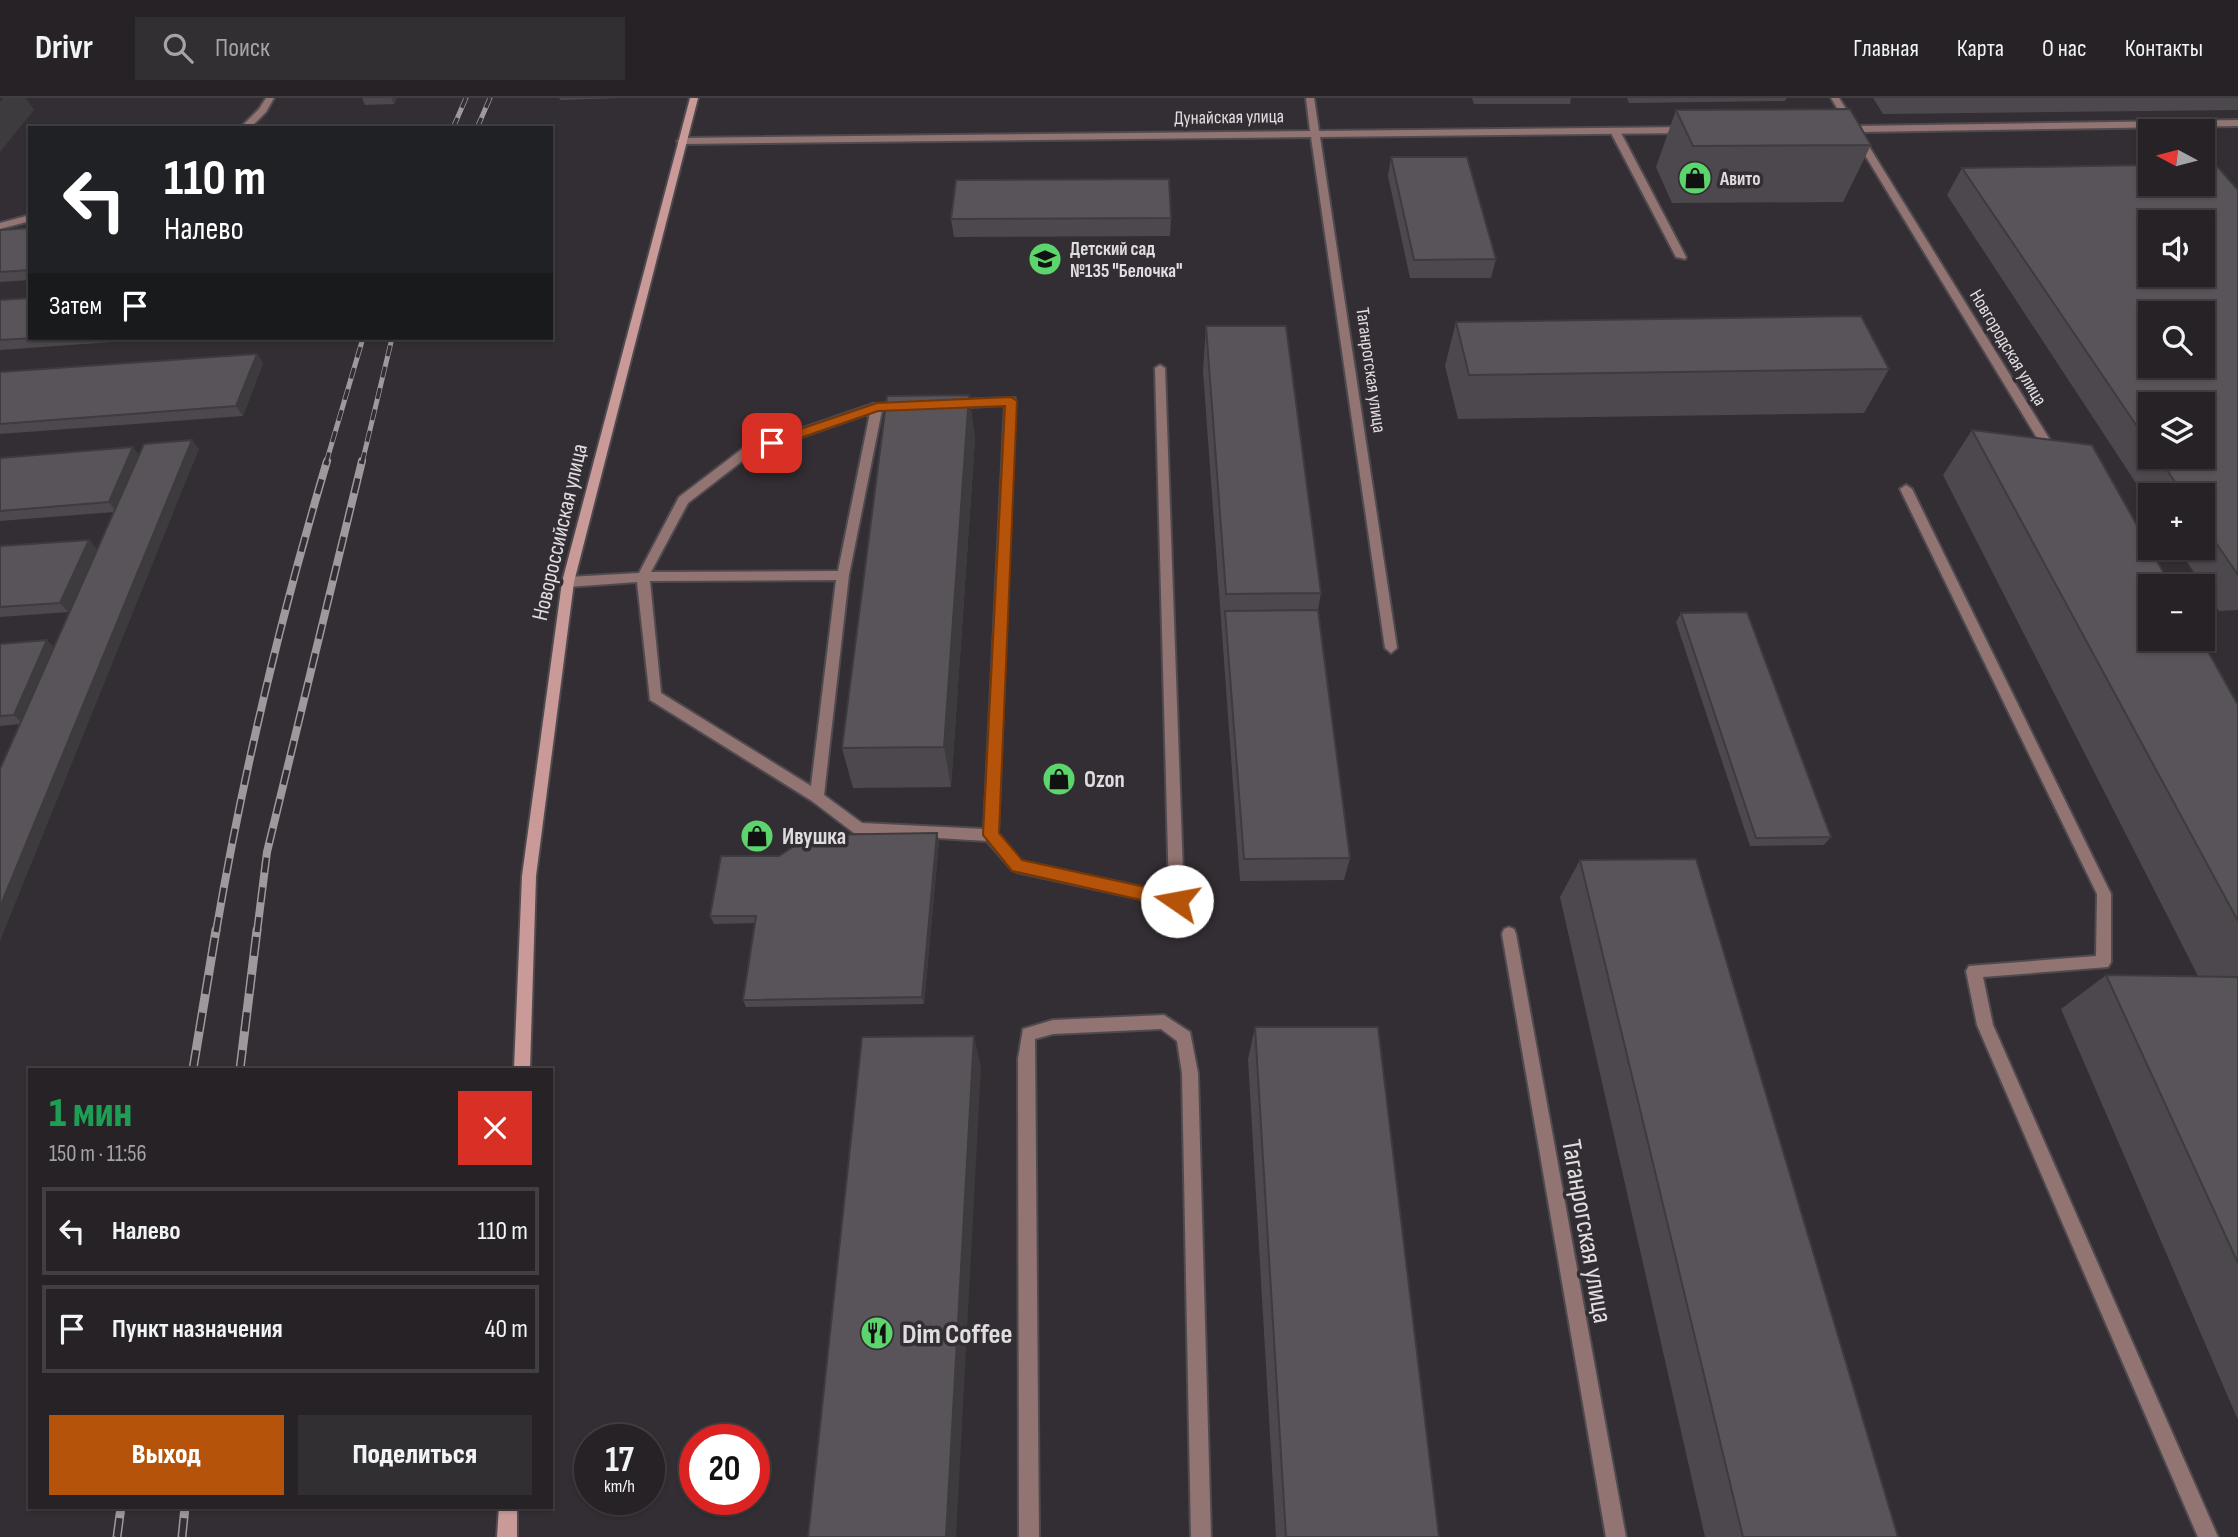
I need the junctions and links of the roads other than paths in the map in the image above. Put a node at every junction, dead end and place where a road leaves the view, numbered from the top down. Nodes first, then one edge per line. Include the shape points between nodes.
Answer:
1 (270, 98) edge
2 (694, 98) edge
3 (1310, 98) edge
4 (1835, 98) edge
5 (2238, 123) edge
6 (246, 126) edge
7 (1840, 129) edge
8 (1853, 129) junction
9 (1695, 130) edge
10 (1615, 131) junction
11 (1316, 132) junction
12 (681, 141) junction
13 (28, 219) edge
14 (0, 226) edge
15 (1681, 257) dead end
16 (1160, 368) dead end
17 (944, 404) edge
18 (917, 405) edge
19 (877, 407) junction
20 (2056, 461) edge
21 (1906, 489) dead end
22 (843, 575) junction
23 (643, 578) junction
24 (568, 582) junction
25 (1391, 648) dead end
26 (817, 797) junction
27 (991, 835) junction
28 (1509, 934) dead end
29 (522, 1068) edge
30 (508, 1509) edge
31 (507, 1537) edge
32 (1029, 1537) edge
33 (1201, 1537) edge
34 (1616, 1537) edge
35 (2208, 1537) edge

1 - 6 street
2 - 12 main road, Новороссийская улица
3 - 11 street, Таганрогская улица
4 - 8 street, Новгородская улица
5 - 8 street
7 - 8 street
8 - 20 street, Новгородская улица
9 - 10 street, Дунайская улица
10 - 11 street, Дунайская улица
10 - 15 street
11 - 12 street, Дунайская улица
11 - 25 street, Таганрогская улица
12 - 24 main road, Новороссийская улица
13 - 14 street
16 - 27 street via 1177,901 1017,866
17 - 27 street via 1011,401
18 - 19 street
19 - 22 street
19 - 23 street via 746,452 684,500
21 - 35 street via 2104,894 2103,962 1974,971 1985,1025
22 - 23 street
22 - 26 street
23 - 24 street
23 - 26 street via 655,696
24 - 29 main road, Новороссийская улица via 529,876
26 - 27 street via 859,829
28 - 34 street, Таганрогская улица
30 - 31 main road
32 - 33 street via 1028,1034 1053,1027 1164,1021 1184,1037 1190,1073

